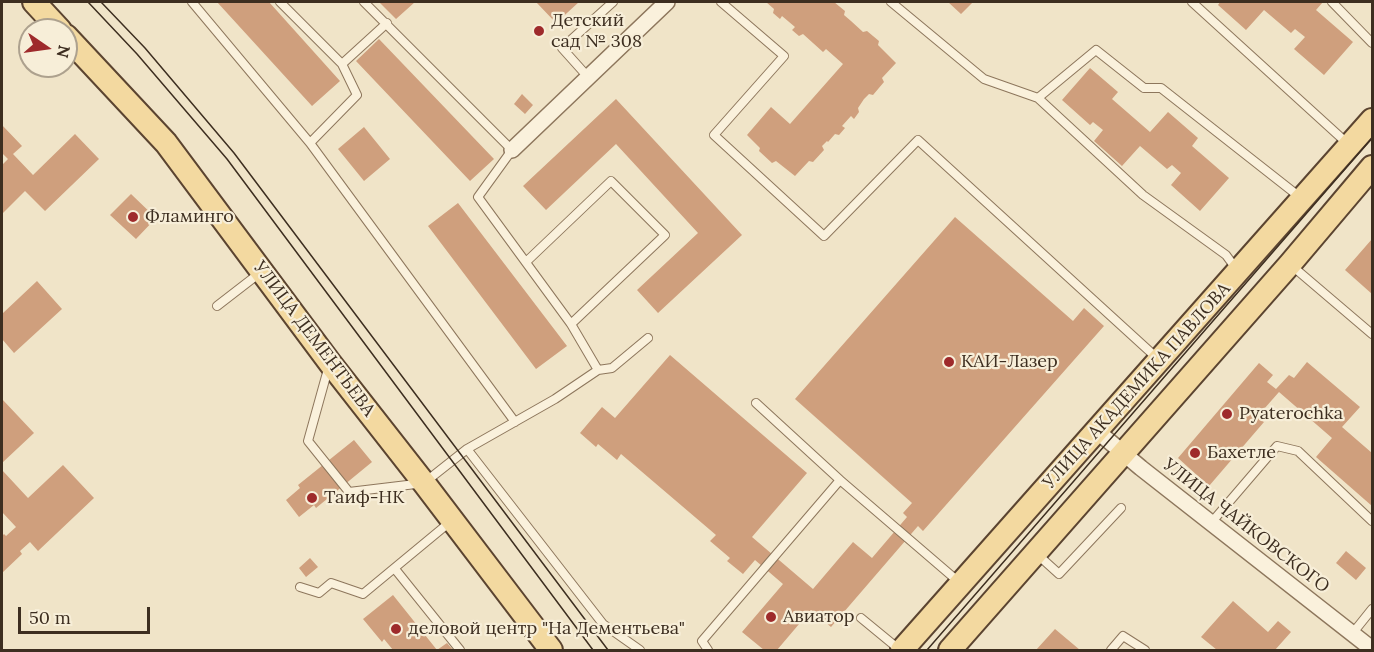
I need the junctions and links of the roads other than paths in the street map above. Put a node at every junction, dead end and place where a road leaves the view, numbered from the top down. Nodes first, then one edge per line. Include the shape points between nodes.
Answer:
1 (34, 2) edge
2 (192, 2) edge
3 (280, 2) edge
4 (364, 2) edge
5 (613, 2) edge
6 (667, 2) edge
7 (721, 2) edge
8 (891, 2) edge
9 (1191, 2) edge
10 (1332, 2) edge
11 (49, 18) edge
12 (387, 23) junction
13 (1372, 43) edge
14 (78, 49) edge
15 (342, 64) junction
16 (588, 77) junction
17 (1038, 98) junction
18 (1372, 120) edge
19 (310, 143) junction
20 (1350, 146) junction
21 (512, 150) junction
22 (1372, 167) edge
23 (1302, 199) junction
24 (526, 262) junction
25 (1290, 264) junction
26 (263, 271) junction
27 (1238, 272) junction
28 (217, 306) dead end
29 (571, 324) junction
30 (1372, 334) edge
31 (648, 338) dead end
32 (1160, 360) junction
33 (330, 363) junction
34 (598, 370) junction
35 (756, 403) dead end
36 (515, 422) junction
37 (1097, 431) junction
38 (467, 449) junction
39 (1124, 454) junction
40 (840, 480) junction
41 (424, 483) junction
42 (1121, 508) dead end
43 (453, 520) junction
44 (1372, 521) edge
45 (1211, 523) junction
46 (1036, 554) junction
47 (395, 569) junction
48 (961, 584) junction
49 (300, 587) dead end
50 (1372, 609) edge
51 (861, 618) dead end
52 (1352, 634) junction
53 (1372, 650) edge
54 (460, 651) edge
55 (551, 651) edge
56 (640, 651) edge
57 (708, 651) edge
58 (902, 651) edge
59 (950, 651) edge
60 (1110, 651) edge
61 (1145, 651) edge

1 - 11 main road
2 - 19 lane
3 - 15 lane
4 - 12 lane
5 - 16 lane via 562,48
6 - 16 street
7 - 32 lane via 784,56 714,135 825,236 918,140
8 - 17 lane via 984,79
9 - 20 lane
10 - 13 lane
12 - 15 lane
12 - 21 lane
14 - 26 main road, УЛИЦА ДЕМЕНТЬЕВА via 166,143
15 - 19 lane via 357,95
16 - 21 street
17 - 23 lane via 1096,50 1144,88 1161,88
17 - 27 lane via 1143,195 1226,255
18 - 20 main road, УЛИЦА АКАДЕМИКА ПАВЛОВА
19 - 36 lane
20 - 23 main road, УЛИЦА АКАДЕМИКА ПАВЛОВА
21 - 24 lane via 478,197
22 - 25 main road, УЛИЦА АКАДЕМИКА ПАВЛОВА
23 - 27 main road, УЛИЦА АКАДЕМИКА ПАВЛОВА
24 - 29 lane
24 - 29 lane via 611,181 665,235
25 - 30 lane
25 - 39 main road, УЛИЦА АКАДЕМИКА ПАВЛОВА
26 - 28 lane
26 - 33 main road, УЛИЦА ДЕМЕНТЬЕВА
27 - 32 main road, УЛИЦА АКАДЕМИКА ПАВЛОВА
29 - 34 lane
31 - 34 lane via 612,368
32 - 37 main road, УЛИЦА АКАДЕМИКА ПАВЛОВА
33 - 41 main road, УЛИЦА ДЕМЕНТЬЕВА
33 - 41 lane via 308,441 349,492
34 - 36 lane
35 - 40 lane
36 - 38 lane
37 - 39 street, УЛИЦА ЧАЙКОВСКОГО
37 - 48 main road, УЛИЦА АКАДЕМИКА ПАВЛОВА
38 - 41 lane
38 - 56 lane via 603,624
39 - 45 street, УЛИЦА ЧАЙКОВСКОГО
39 - 46 main road, УЛИЦА АКАДЕМИКА ПАВЛОВА
40 - 48 lane
40 - 57 lane via 702,641
41 - 43 main road, УЛИЦА ДЕМЕНТЬЕВА
42 - 46 lane via 1059,574
43 - 47 lane
43 - 55 main road, УЛИЦА ДЕМЕНТЬЕВА
44 - 45 lane via 1298,452 1277,446
45 - 52 street, УЛИЦА ЧАЙКОВСКОГО
46 - 59 main road, УЛИЦА АКАДЕМИКА ПАВЛОВА
47 - 49 lane via 363,594 331,583 319,593
47 - 54 lane
48 - 58 main road, УЛИЦА АКАДЕМИКА ПАВЛОВА
50 - 52 lane
51 - 58 lane
52 - 53 street, УЛИЦА ЧАЙКОВСКОГО
60 - 61 lane via 1123,636

